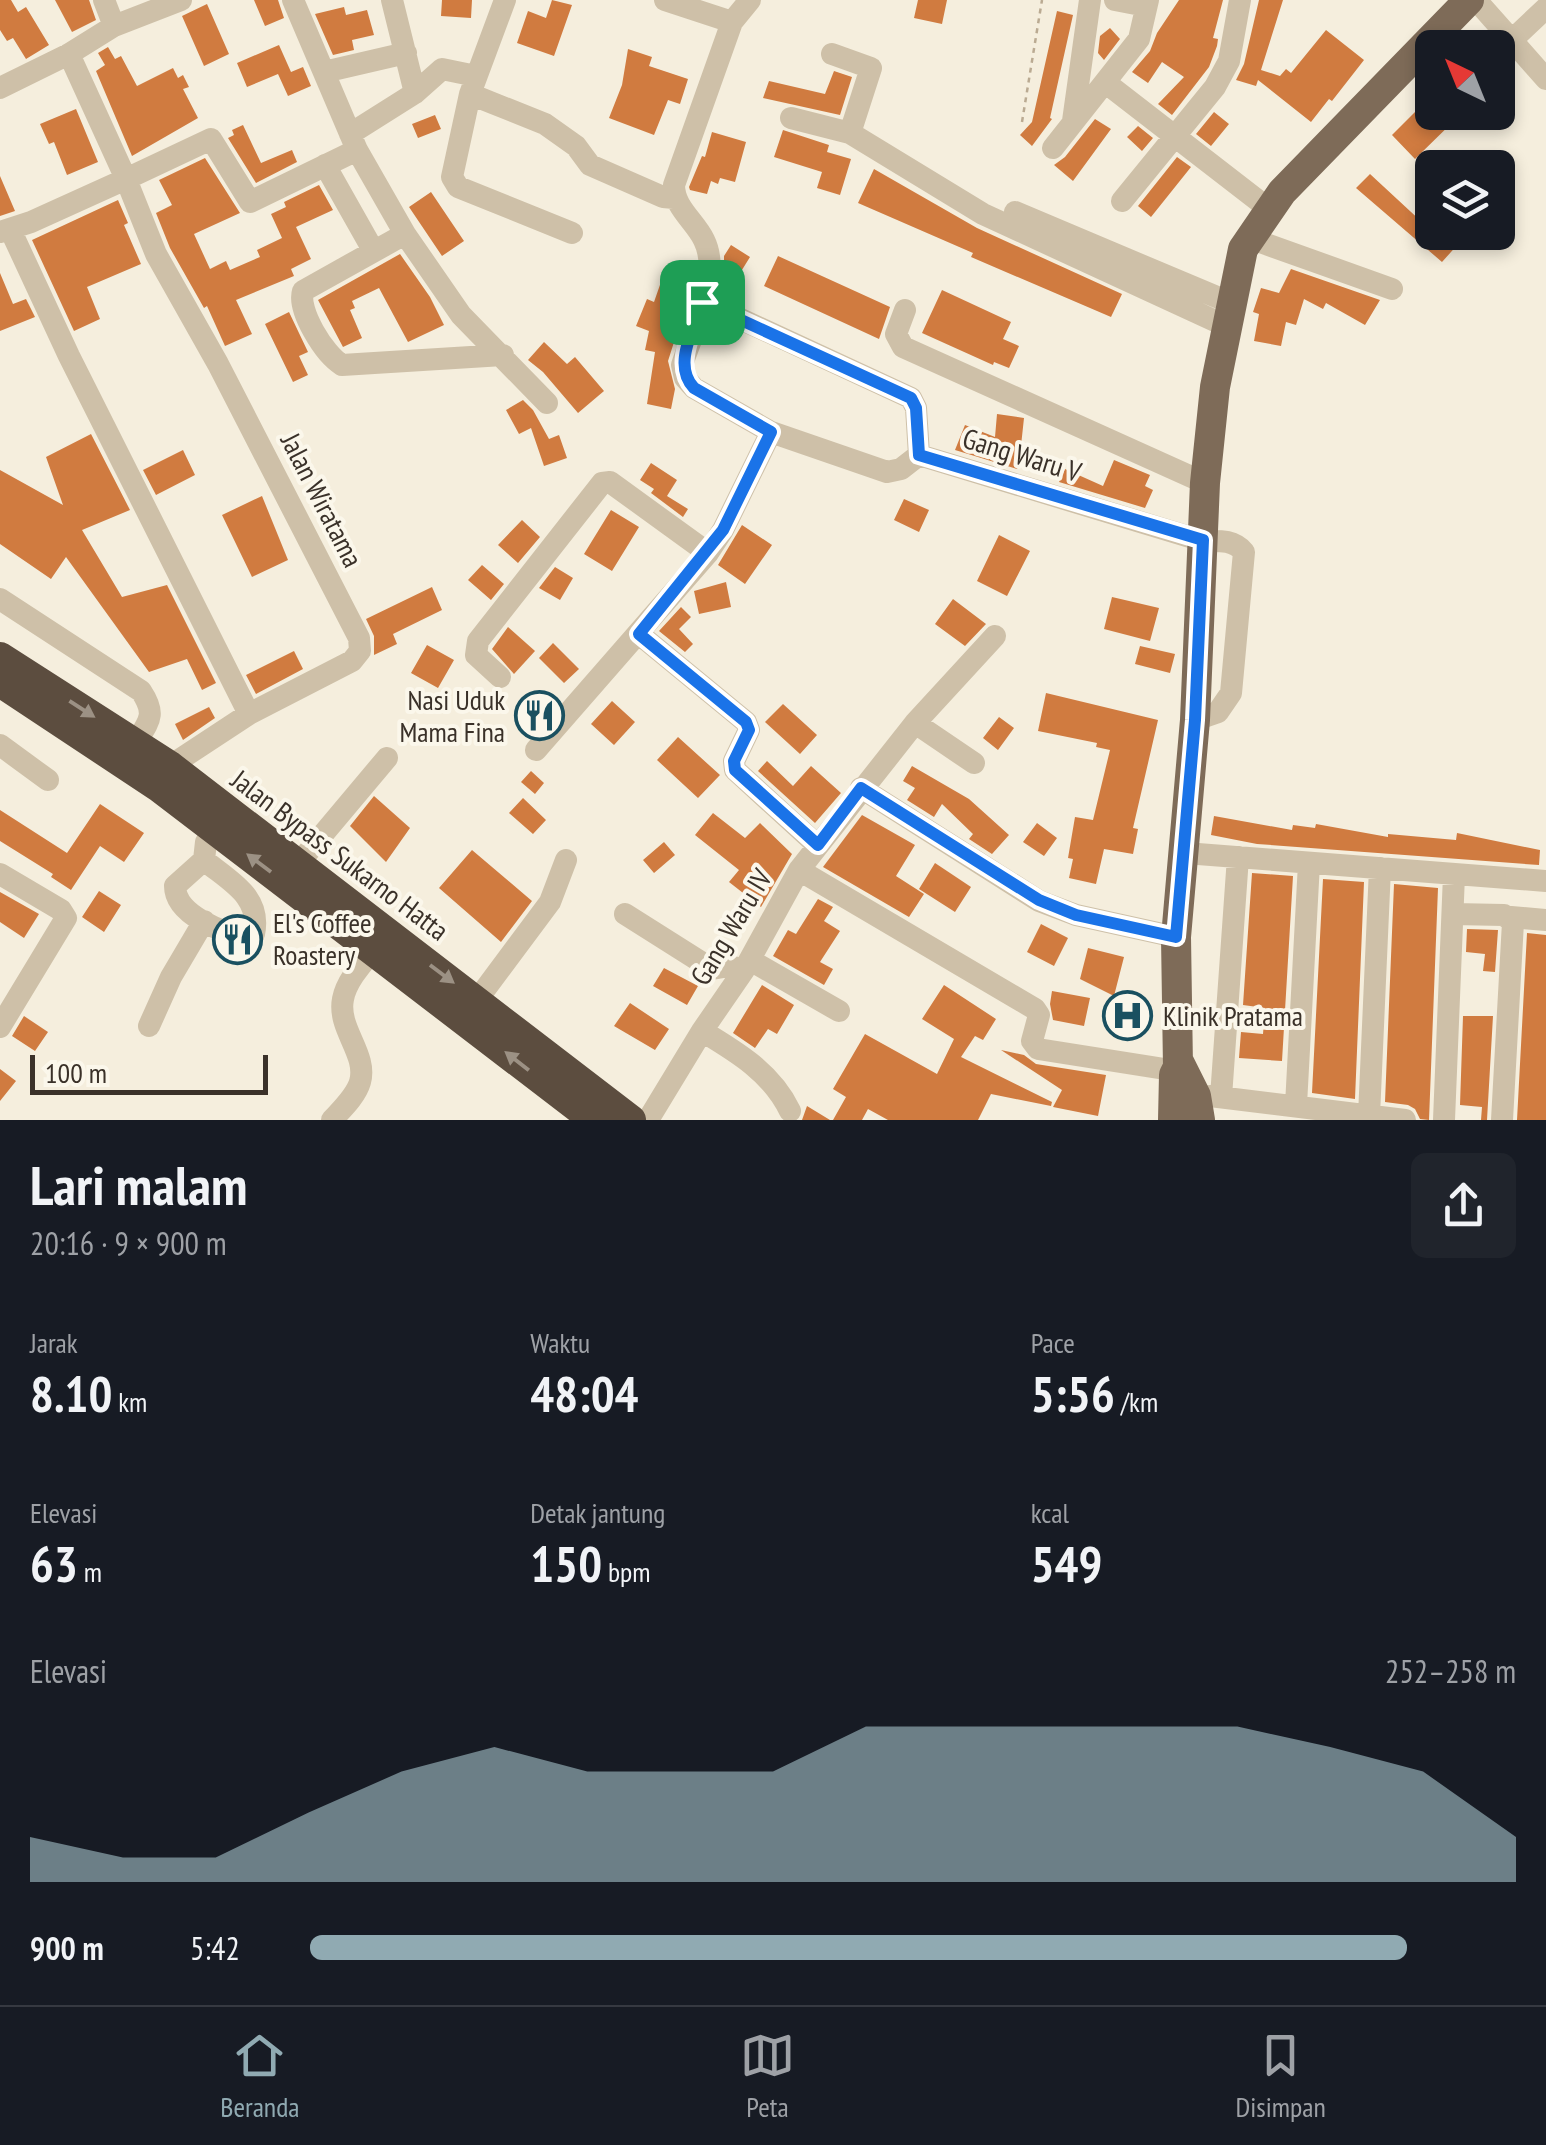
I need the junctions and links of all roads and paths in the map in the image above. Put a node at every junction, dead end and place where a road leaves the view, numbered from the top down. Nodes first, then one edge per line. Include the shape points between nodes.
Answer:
1 (104, 0) edge
2 (181, 0) edge
3 (292, 0) edge
4 (392, 0) edge
5 (505, 0) edge
6 (665, 0) edge
7 (750, 0) edge
8 (1042, 0) edge
9 (1090, 0) edge
10 (1115, 0) edge
11 (1240, 0) edge
12 (1472, 0) edge
13 (1147, 3) edge
14 (1546, 8) edge
15 (732, 22) junction
16 (114, 26) junction
17 (1501, 30) edge
18 (1515, 36) edge
19 (1515, 44) edge
20 (69, 54) junction
21 (406, 54) junction
22 (832, 54) dead end
23 (324, 72) junction
24 (1546, 79) edge
25 (1106, 83) junction
26 (473, 85) junction
27 (0, 88) edge
28 (416, 92) junction
29 (791, 118) dead end
30 (1022, 122) dead end
31 (1073, 124) junction
32 (850, 133) junction
33 (1175, 137) junction
34 (354, 142) junction
35 (1053, 148) dead end
36 (325, 165) junction
37 (126, 179) junction
38 (674, 198) junction
39 (1122, 201) dead end
40 (1269, 209) junction
41 (5, 231) edge
42 (405, 234) junction
43 (572, 234) dead end
44 (1249, 238) junction
45 (373, 250) junction
46 (1392, 289) dead end
47 (702, 302) junction
48 (905, 310) dead end
49 (1229, 314) junction
50 (461, 316) junction
51 (503, 355) junction
52 (462, 357) junction
53 (547, 404) dead end
54 (771, 432) junction
55 (919, 455) junction
56 (1205, 484) junction
57 (1203, 540) junction
58 (708, 553) junction
59 (1201, 588) junction
60 (1240, 592) junction
61 (0, 599) edge
62 (639, 634) junction
63 (996, 636) dead end
64 (0, 656) edge
65 (500, 678) dead end
66 (0, 682) edge
67 (249, 714) junction
68 (1195, 720) junction
69 (915, 724) junction
70 (136, 744) junction
71 (0, 745) edge
72 (536, 750) dead end
73 (387, 758) dead end
74 (974, 763) dead end
75 (170, 766) junction
76 (48, 780) dead end
77 (861, 788) junction
78 (216, 830) junction
79 (818, 845) junction
80 (1185, 853) junction
81 (1238, 857) junction
82 (204, 860) junction
83 (566, 860) dead end
84 (1310, 862) junction
85 (298, 864) junction
86 (1380, 868) junction
87 (800, 870) junction
88 (0, 874) edge
89 (1454, 875) junction
90 (1546, 881) edge
91 (338, 909) junction
92 (625, 914) dead end
93 (1453, 914) junction
94 (1511, 917) junction
95 (1546, 920) edge
96 (204, 921) junction
97 (1176, 937) junction
98 (380, 941) junction
99 (747, 965) junction
100 (477, 1000) junction
101 (839, 1011) dead end
102 (150, 1026) dead end
103 (0, 1027) edge
104 (702, 1031) junction
105 (1187, 1090) edge
106 (1296, 1105) junction
107 (790, 1112) dead end
108 (1369, 1116) junction
109 (332, 1120) edge
110 (594, 1120) edge
111 (631, 1120) edge
112 (648, 1120) edge
113 (1165, 1120) edge
114 (1405, 1120) edge
115 (1444, 1120) edge
116 (1502, 1120) edge

1 - 16 street
2 - 16 street
3 - 23 street
4 - 21 street
5 - 26 street
6 - 15 street
7 - 15 street
8 - 30 path
9 - 31 street
10 - 13 street
11 - 33 street via 1228,61
12 - 17 street
12 - 40 main road
13 - 25 street via 1139,38
14 - 18 street
15 - 38 street
16 - 20 street
19 - 24 street
20 - 27 street
20 - 37 street, Jalan Wiratama
21 - 23 street
21 - 28 street
22 - 32 street via 871,69
23 - 34 street
25 - 31 street
25 - 33 street
26 - 28 street via 442,69
26 - 38 street via 561,133 590,164
26 - 43 street via 454,182
28 - 34 street
29 - 32 street
31 - 35 street
32 - 49 street via 983,214
33 - 39 street
33 - 40 street
34 - 36 street
34 - 42 street
36 - 37 street via 250,202 207,139
36 - 45 street
37 - 41 street
37 - 67 street, Jalan Wiratama via 156,254 359,638 352,661
38 - 47 street via 710,258
40 - 44 main road
41 - 67 street
42 - 45 street
42 - 50 street
44 - 46 street
44 - 49 main road
45 - 52 street via 300,297 332,359 342,365
47 - 54 street, Gang Waru V via 684,378
47 - 55 street via 911,398
48 - 56 street via 896,334 902,348
49 - 56 main road
50 - 51 street
50 - 52 street
51 - 52 street
51 - 53 street
54 - 55 street, Gang Waru V via 886,472
54 - 58 street
55 - 57 street, Gang Waru V
56 - 57 main road
57 - 59 main road
57 - 60 street, Gang Waru V via 1232,542 1244,552
58 - 62 street
58 - 65 street via 610,482 602,483 478,641 476,654
59 - 60 street
59 - 68 main road
60 - 68 street via 1231,692 1218,712
61 - 70 street via 141,690 150,718
62 - 72 street
62 - 79 street via 746,722 735,770
63 - 69 street, Gang Waru IV
64 -> 70 highway, Jalan Bypass Sukarno Hatta
66 - 78 highway, Jalan Bypass Sukarno Hatta
67 - 75 street, Jalan Wiratama
68 - 80 main road
69 - 74 street
69 - 77 street, Gang Waru IV
70 - 75 highway, Jalan Bypass Sukarno Hatta
71 - 76 street
73 - 85 street
75 - 85 highway, Jalan Bypass Sukarno Hatta
77 - 79 street, Gang Waru IV
77 - 97 street via 1039,900
78 - 82 street
91 -> 78 highway, Jalan Bypass Sukarno Hatta
79 - 87 street, Gang Waru IV
80 - 81 street
80 - 97 main road
81 - 84 street
81 - 105 street
82 - 96 street via 175,886 182,906
82 - 96 street via 247,893 257,919 248,938
83 - 100 street via 550,902
84 - 86 street
84 - 106 street
85 - 91 highway, Jalan Bypass Sukarno Hatta
86 - 89 street
86 - 108 street
87 - 99 street, Gang Waru IV
87 - 105 street via 1035,1009 1032,1041 1038,1049
88 - 103 street via 66,918
89 - 90 street
89 - 93 street
91 - 98 highway, Jalan Bypass Sukarno Hatta
92 - 99 street via 712,969
93 - 94 street
93 - 115 street
94 - 95 street
94 - 116 street
96 - 102 street
97 - 105 main road
98 -> 100 highway, Jalan Bypass Sukarno Hatta
98 - 109 street via 346,988 343,1022 362,1069 359,1086
110 -> 98 highway, Jalan Bypass Sukarno Hatta
99 - 101 street
99 - 104 street, Gang Waru IV
100 - 111 highway, Jalan Bypass Sukarno Hatta
104 - 107 street via 770,1079
104 - 112 street, Gang Waru IV
105 - 106 street
105 - 113 main road
106 - 108 street
108 - 114 street

